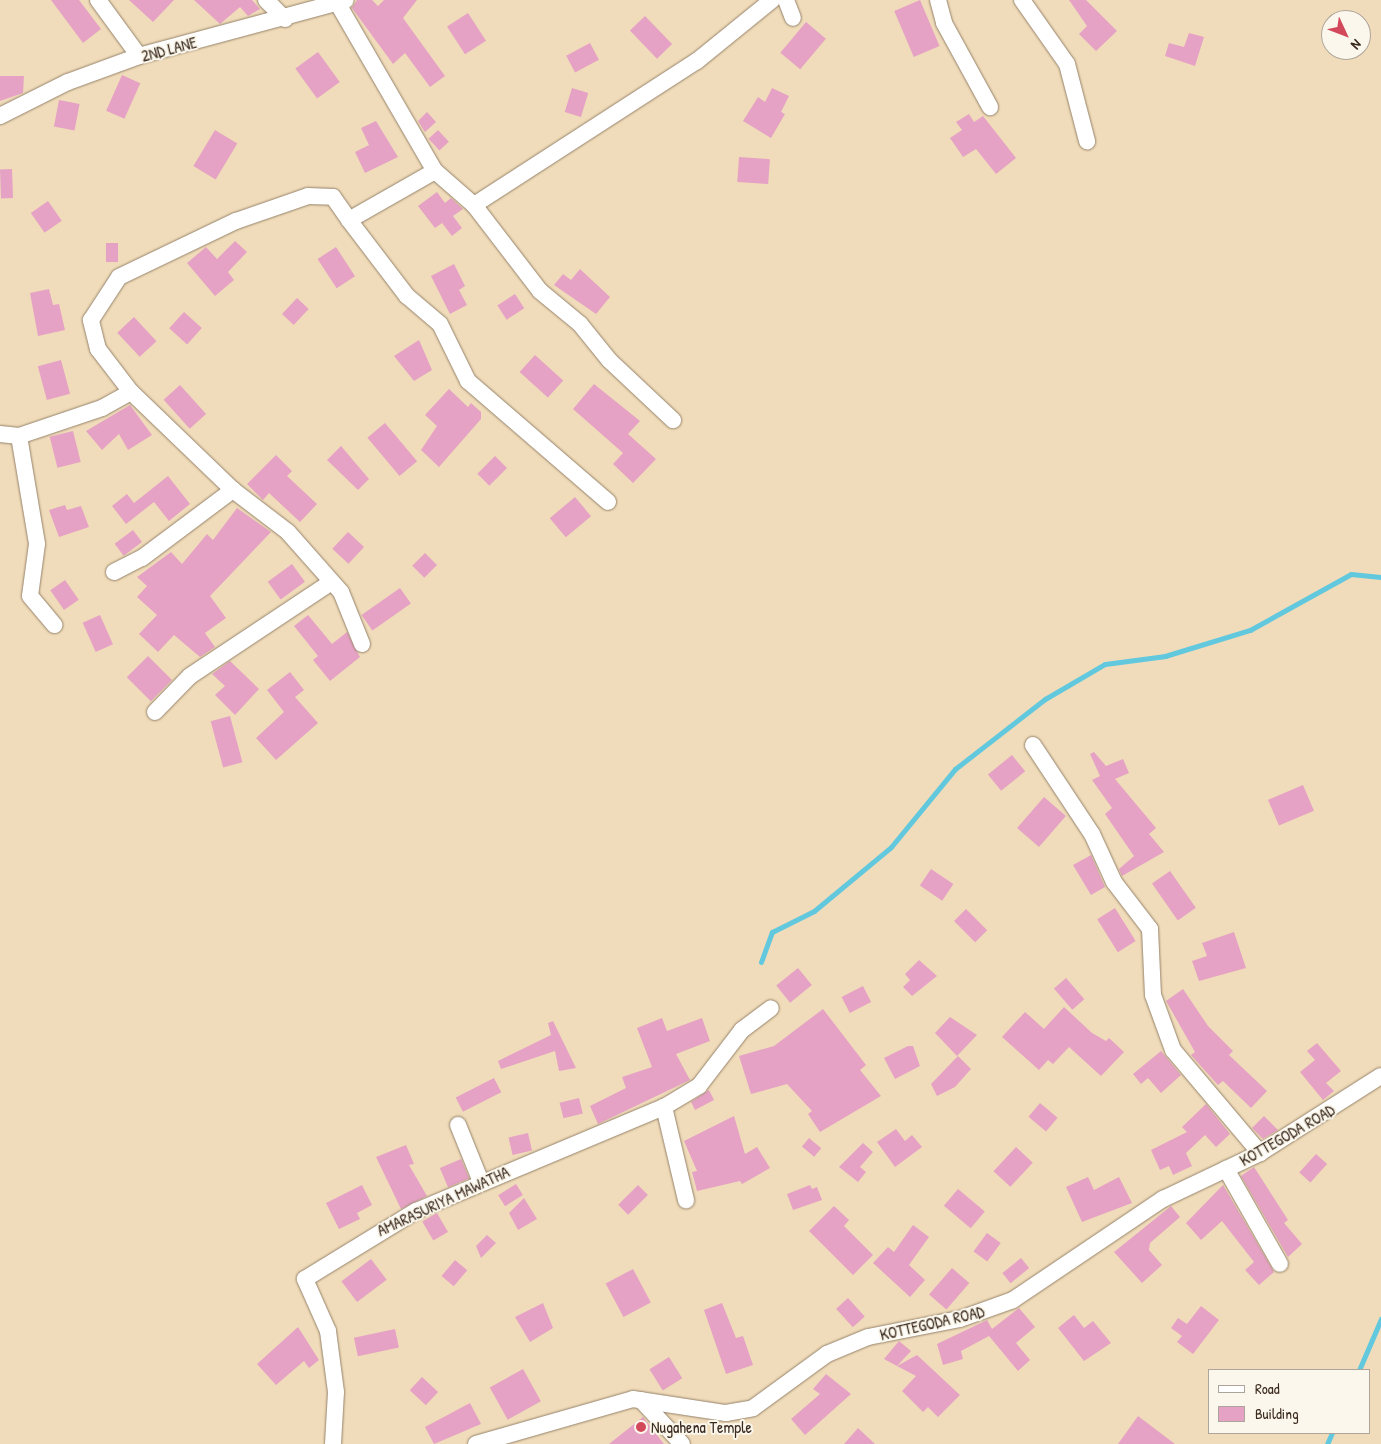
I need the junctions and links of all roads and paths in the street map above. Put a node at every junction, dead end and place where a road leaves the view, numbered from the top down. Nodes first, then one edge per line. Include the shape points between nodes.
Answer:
1 (98, 0) edge
2 (266, 0) edge
3 (772, 0) edge
4 (786, 0) edge
5 (938, 0) edge
6 (1022, 0) edge
7 (342, 2) edge
8 (793, 18) dead end
9 (285, 19) junction
10 (139, 56) junction
11 (990, 107) dead end
12 (0, 116) edge
13 (1087, 141) dead end
14 (435, 171) junction
15 (474, 205) junction
16 (349, 220) junction
17 (132, 392) junction
18 (672, 420) dead end
19 (0, 434) edge
20 (19, 436) junction
21 (233, 490) junction
22 (608, 502) dead end
23 (114, 572) dead end
24 (330, 583) junction
25 (54, 626) dead end
26 (362, 644) dead end
27 (155, 712) dead end
28 (1033, 745) dead end
29 (771, 1008) dead end
30 (1381, 1076) edge
31 (664, 1107) junction
32 (458, 1124) dead end
33 (1260, 1153) junction
34 (1226, 1169) junction
35 (481, 1182) junction
36 (686, 1200) dead end
37 (1280, 1264) dead end
38 (641, 1400) junction
39 (333, 1444) edge
40 (476, 1444) edge
41 (682, 1444) edge

1 - 10 street
2 - 9 street
3 - 15 street via 697,61
4 - 8 street
5 - 11 street via 944,24
6 - 13 street via 1067,64
7 - 9 street, 2ND LANE
7 - 14 street
9 - 10 street, 2ND LANE
10 - 12 street, 2ND LANE via 68,82
14 - 15 street
14 - 16 street
15 - 18 street via 540,291 580,324 609,360
16 - 17 street via 333,197 308,196 236,221 119,277 92,320 98,349
16 - 22 street via 407,296 440,324 468,381
17 - 20 street via 102,408
17 - 21 street
19 - 20 street
20 - 25 street via 37,544 30,596
21 - 23 street via 142,558
21 - 24 street via 288,532
24 - 26 street via 341,592
24 - 27 street via 190,676
28 - 33 street via 1092,834 1114,882 1150,929 1153,995 1173,1050
29 - 31 street, AMARASURIYA MAWATHA via 742,1030 698,1086
30 - 33 street, KOTTEGODA ROAD
31 - 35 street, AMARASURIYA MAWATHA
31 - 36 street
32 - 35 street
33 - 34 street, KOTTEGODA ROAD
34 - 37 street
34 - 38 street, KOTTEGODA ROAD via 1163,1199 1014,1300 960,1319 868,1337 827,1354 753,1408 726,1413
35 - 39 street, AMARASURIYA MAWATHA via 375,1233 305,1279 311,1302 328,1331 336,1392
38 - 40 street, KOTTEGODA ROAD
38 - 41 street

